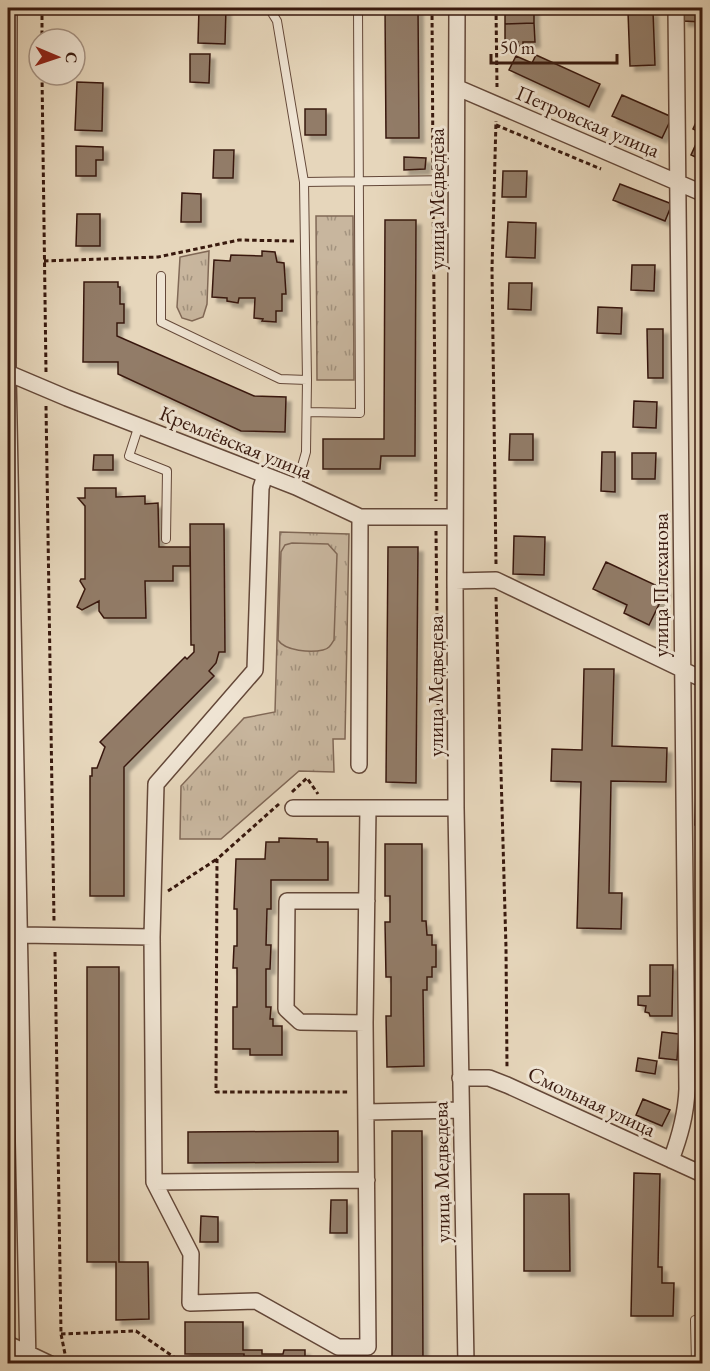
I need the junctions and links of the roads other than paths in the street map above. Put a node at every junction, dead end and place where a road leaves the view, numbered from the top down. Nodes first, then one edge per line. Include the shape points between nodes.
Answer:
1 (9, 8) edge
2 (269, 8) edge
3 (358, 8) edge
4 (457, 8) edge
5 (676, 8) edge
6 (458, 88) junction
7 (358, 180) junction
8 (458, 180) junction
9 (304, 182) junction
10 (679, 183) junction
11 (702, 193) edge
12 (161, 276) dead end
13 (8, 373) edge
14 (307, 380) junction
15 (307, 412) junction
16 (139, 425) junction
17 (265, 475) junction
18 (296, 487) junction
19 (360, 517) junction
20 (455, 517) junction
21 (166, 539) dead end
22 (455, 581) junction
23 (682, 669) junction
24 (702, 679) edge
25 (359, 765) dead end
26 (289, 800) road end
27 (368, 808) junction
28 (456, 808) junction
29 (12, 849) edge
30 (367, 901) junction
31 (19, 935) junction
32 (152, 937) junction
33 (365, 1023) junction
34 (460, 1078) junction
35 (461, 1110) junction
36 (366, 1112) junction
37 (671, 1160) junction
38 (702, 1174) edge
39 (367, 1180) junction
40 (154, 1182) junction
41 (695, 1320) dead end
42 (8, 1344) edge
43 (28, 1358) edge
44 (50, 1364) edge
45 (466, 1364) edge
46 (696, 1364) edge

1 - 13 street
2 - 9 lane via 277,21
3 - 7 lane
4 - 6 street, улица Медведева
5 - 10 street, улица Плеханова
6 - 8 street, улица Медведева
6 - 10 street, Петровская улица
7 - 8 lane
7 - 9 lane
7 - 15 lane via 360,413
8 - 20 street, улица Медведева
9 - 14 lane
10 - 11 street, Петровская улица
10 - 23 street, улица Плеханова
12 - 14 lane via 161,322 280,379
13 - 16 street, Кремлёвская улица
13 - 29 street
14 - 15 lane
15 - 18 lane via 306,452
16 - 17 street, Кремлёвская улица
16 - 21 lane via 129,456 167,471
17 - 18 street, Кремлёвская улица
17 - 32 street via 261,488 255,670 156,784
18 - 19 street, Кремлёвская улица
19 - 20 street, Кремлёвская улица
19 - 25 street
20 - 22 street, улица Медведева
22 - 23 street via 496,580
22 - 28 street, улица Медведева
23 - 24 street
23 - 37 street, улица Плеханова via 687,1089 686,1113
26 - 27 street via 327,808
27 - 28 street
27 - 30 street
28 - 34 street, улица Медведева
29 - 31 street
30 - 33 street
30 - 33 street via 287,902 286,1009 300,1022
31 - 32 street
31 - 43 street
32 - 40 street
33 - 36 street
34 - 35 street, улица Медведева
34 - 37 street, Смольная улица via 489,1078 507,1084
35 - 36 street
35 - 45 street, улица Медведева
36 - 39 street
37 - 38 street, Смольная улица
39 - 40 street
39 - 40 street via 368,1347 338,1347 255,1301 190,1303 191,1254
41 - 46 lane
42 - 43 street
43 - 44 street

